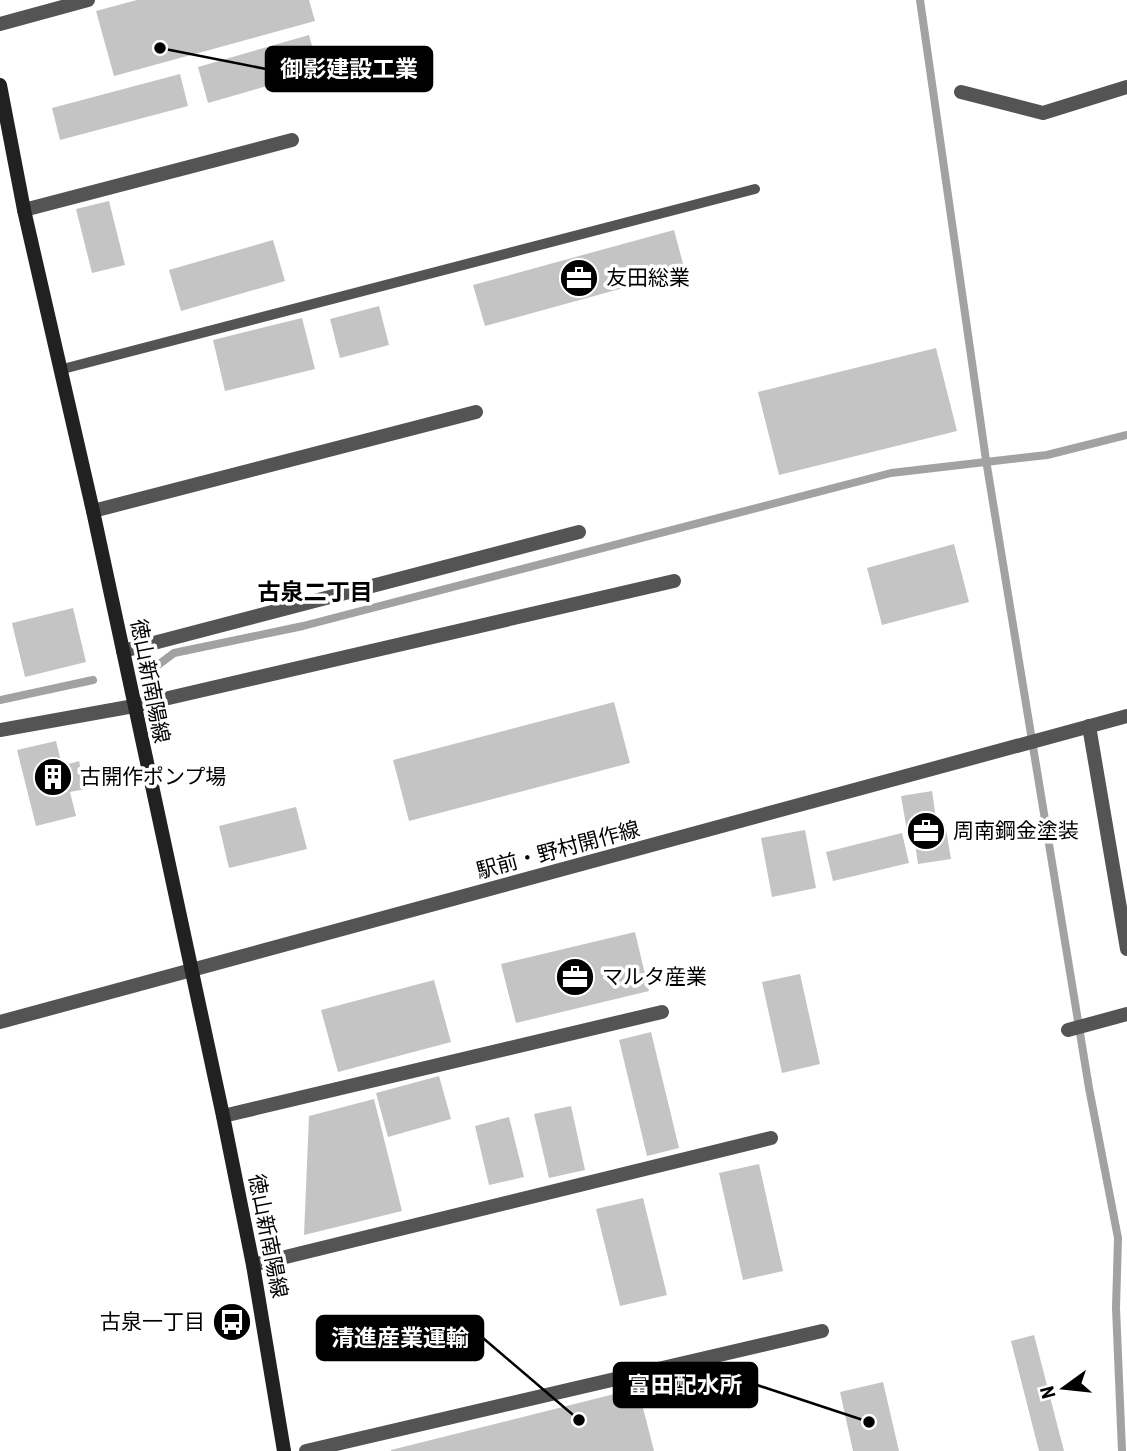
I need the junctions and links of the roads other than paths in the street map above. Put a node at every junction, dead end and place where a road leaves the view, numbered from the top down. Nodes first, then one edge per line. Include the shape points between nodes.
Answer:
1 (88, 0) edge
2 (0, 24) edge
3 (0, 85) edge
4 (1127, 87) edge
5 (961, 92) dead end
6 (292, 140) dead end
7 (755, 189) dead end
8 (24, 210) junction
9 (59, 370) junction
10 (476, 412) dead end
11 (93, 511) junction
12 (579, 532) dead end
13 (674, 581) dead end
14 (123, 651) junction
15 (134, 706) junction
16 (1127, 716) edge
17 (1089, 726) junction
18 (0, 730) edge
19 (1127, 949) edge
20 (189, 970) junction
21 (662, 1012) dead end
22 (1127, 1014) edge
23 (0, 1022) edge
24 (1068, 1030) dead end
25 (223, 1116) junction
26 (772, 1138) dead end
27 (253, 1265) junction
28 (822, 1331) dead end
29 (285, 1451) edge
30 (306, 1451) edge

1 - 2 street
3 - 8 main road, 徳山新南陽線
4 - 5 street via 1043,113
6 - 8 street
7 - 9 lane
8 - 9 main road, 徳山新南陽線
9 - 11 main road, 徳山新南陽線
10 - 11 street
11 - 14 main road, 徳山新南陽線
12 - 14 street
13 - 15 street
14 - 15 main road, 徳山新南陽線
15 - 18 street
15 - 20 main road, 徳山新南陽線
16 - 17 street, 駅前・野村開作線
17 - 19 street
17 - 20 street, 駅前・野村開作線
20 - 23 street, 駅前・野村開作線
20 - 25 main road, 徳山新南陽線
21 - 25 street
22 - 24 street
25 - 27 main road, 徳山新南陽線
26 - 27 street
27 - 29 main road, 徳山新南陽線
28 - 30 street

